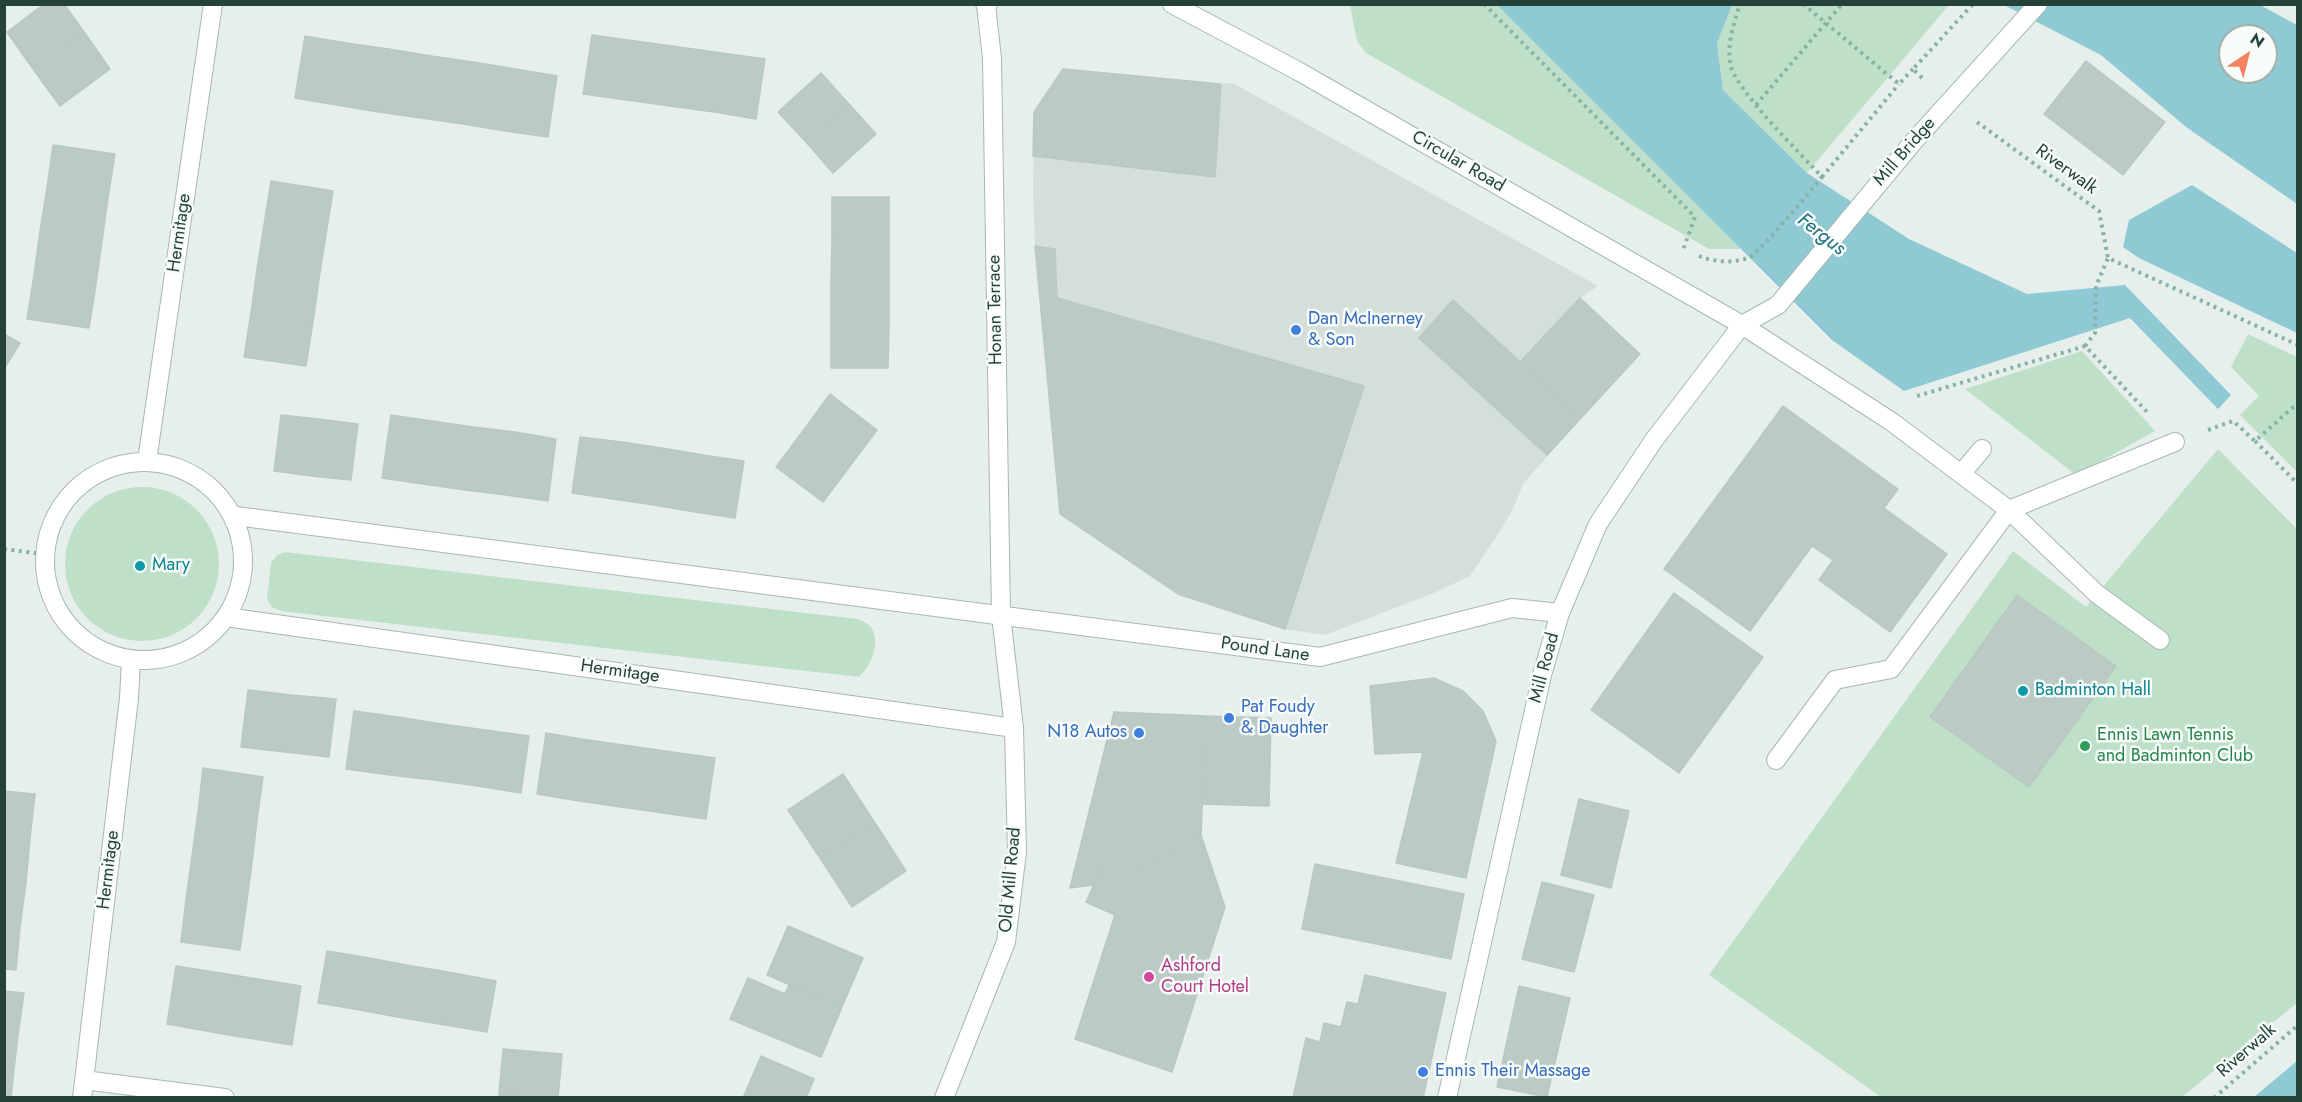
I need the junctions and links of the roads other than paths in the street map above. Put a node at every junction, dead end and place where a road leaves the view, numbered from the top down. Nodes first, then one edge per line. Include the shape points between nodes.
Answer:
1 (213, 4) edge
2 (1172, 4) edge
3 (2038, 4) edge
4 (986, 5) edge
5 (1778, 304) joint
6 (1742, 325) junction
7 (2175, 442) road end
8 (1982, 449) dead end
9 (147, 461) junction
10 (1961, 474) junction
11 (2009, 510) junction
12 (236, 516) junction
13 (1560, 613) junction
14 (1001, 615) junction
15 (226, 617) junction
16 (2160, 640) dead end
17 (131, 660) junction
18 (1014, 728) junction
19 (1776, 760) dead end
20 (83, 1089) edge
21 (225, 1098) edge
22 (944, 1098) edge
23 (1448, 1098) edge

1 - 9 street, Hermitage
2 - 6 street, Circular Road via 1298,71
3 - 5 street, Mill Bridge via 1949,102
4 - 14 street, Honan Terrace via 992,58
5 - 6 street, Mill Road
6 - 10 street, Circular Road via 1892,422
6 - 13 street, Mill Road via 1654,440 1598,524
7 - 11 street
8 - 10 street
9 - 12 street via 184,470 213,489
9 - 17 street via 97,473 63,502 50,525 42,554 61,616 92,646
10 - 11 street, Circular Road
11 - 16 street, Circular Road via 2097,594
11 - 19 street via 1891,669 1834,680
12 - 14 street
12 - 15 street via 243,556 239,591
13 - 14 street, Pound Lane via 1512,608 1320,657
13 - 23 street, Mill Road via 1542,675
14 - 18 street, Old Mill Road
15 - 17 street via 201,643 180,654
15 - 18 street, Hermitage
17 - 20 street, Hermitage
18 - 22 street, Old Mill Road via 1017,852 1006,942
20 - 21 street, Hermitage

